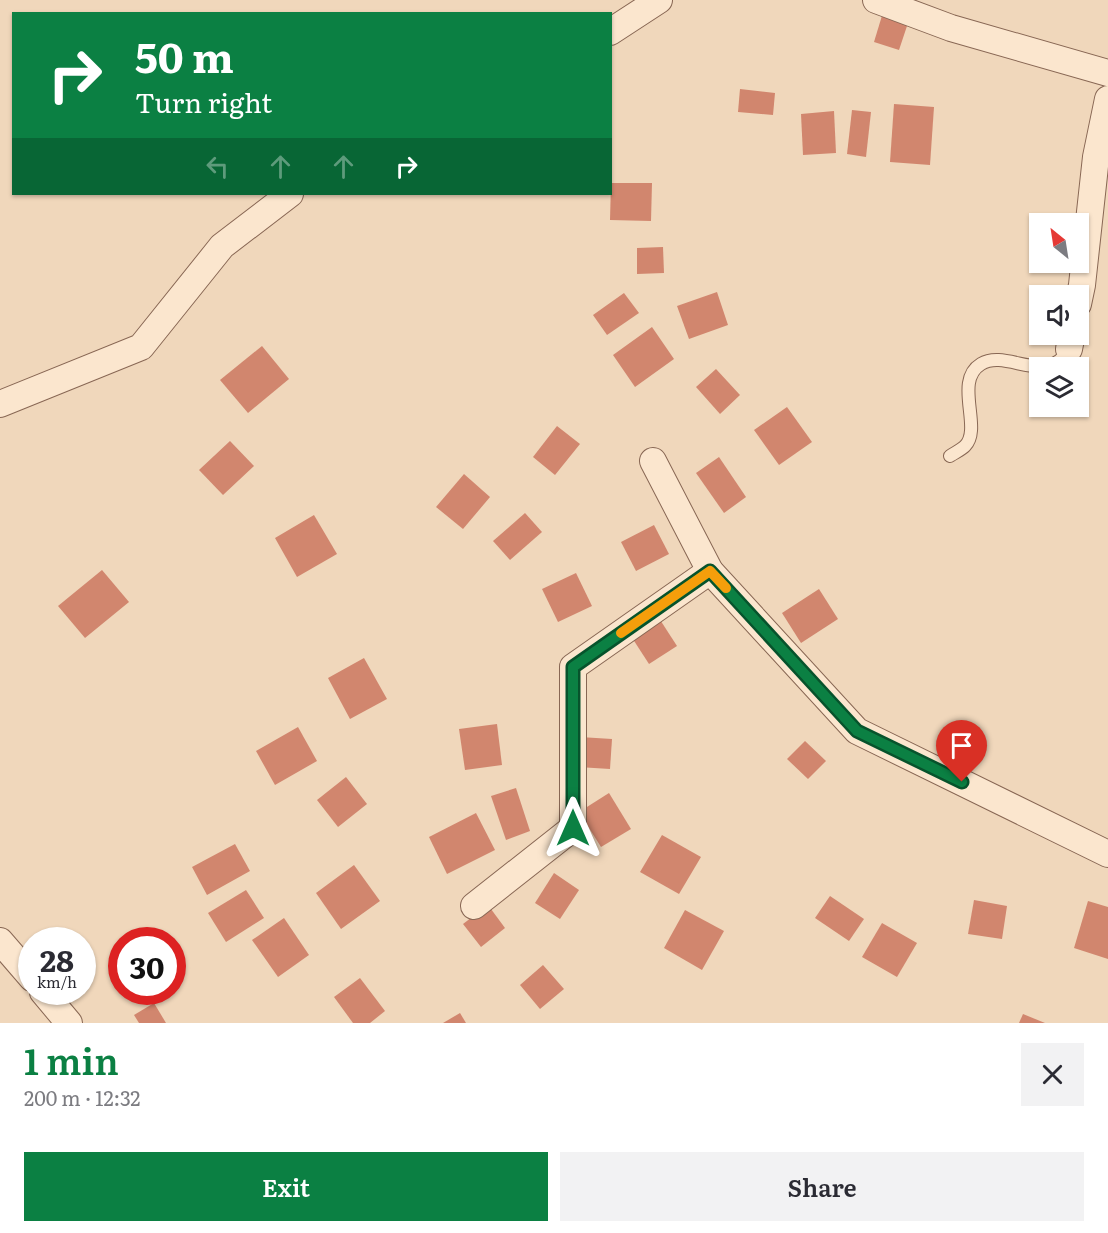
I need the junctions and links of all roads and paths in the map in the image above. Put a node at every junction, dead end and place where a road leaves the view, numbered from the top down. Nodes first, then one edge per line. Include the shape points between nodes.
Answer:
1 (659, 0) edge
2 (876, 0) edge
3 (612, 31) edge
4 (1108, 73) edge
5 (1108, 99) edge
6 (289, 195) edge
7 (1082, 285) edge
8 (1070, 345) edge
9 (0, 404) edge
10 (950, 456) dead end
11 (653, 461) dead end
12 (710, 571) junction
13 (1108, 854) edge
14 (474, 906) dead end
15 (0, 941) edge
16 (18, 962) edge
17 (54, 1005) edge
18 (69, 1023) edge

1 - 3 street
2 - 4 street via 951,28
5 - 7 street via 1096,157
6 - 9 street via 222,246 141,347
8 - 10 lane via 1065,357 1053,365 1036,367 997,361 981,364 972,373 968,388 971,435 966,445
11 - 12 street
12 - 13 street via 857,731
12 - 14 street via 573,667 573,828
15 - 16 street
17 - 18 street

